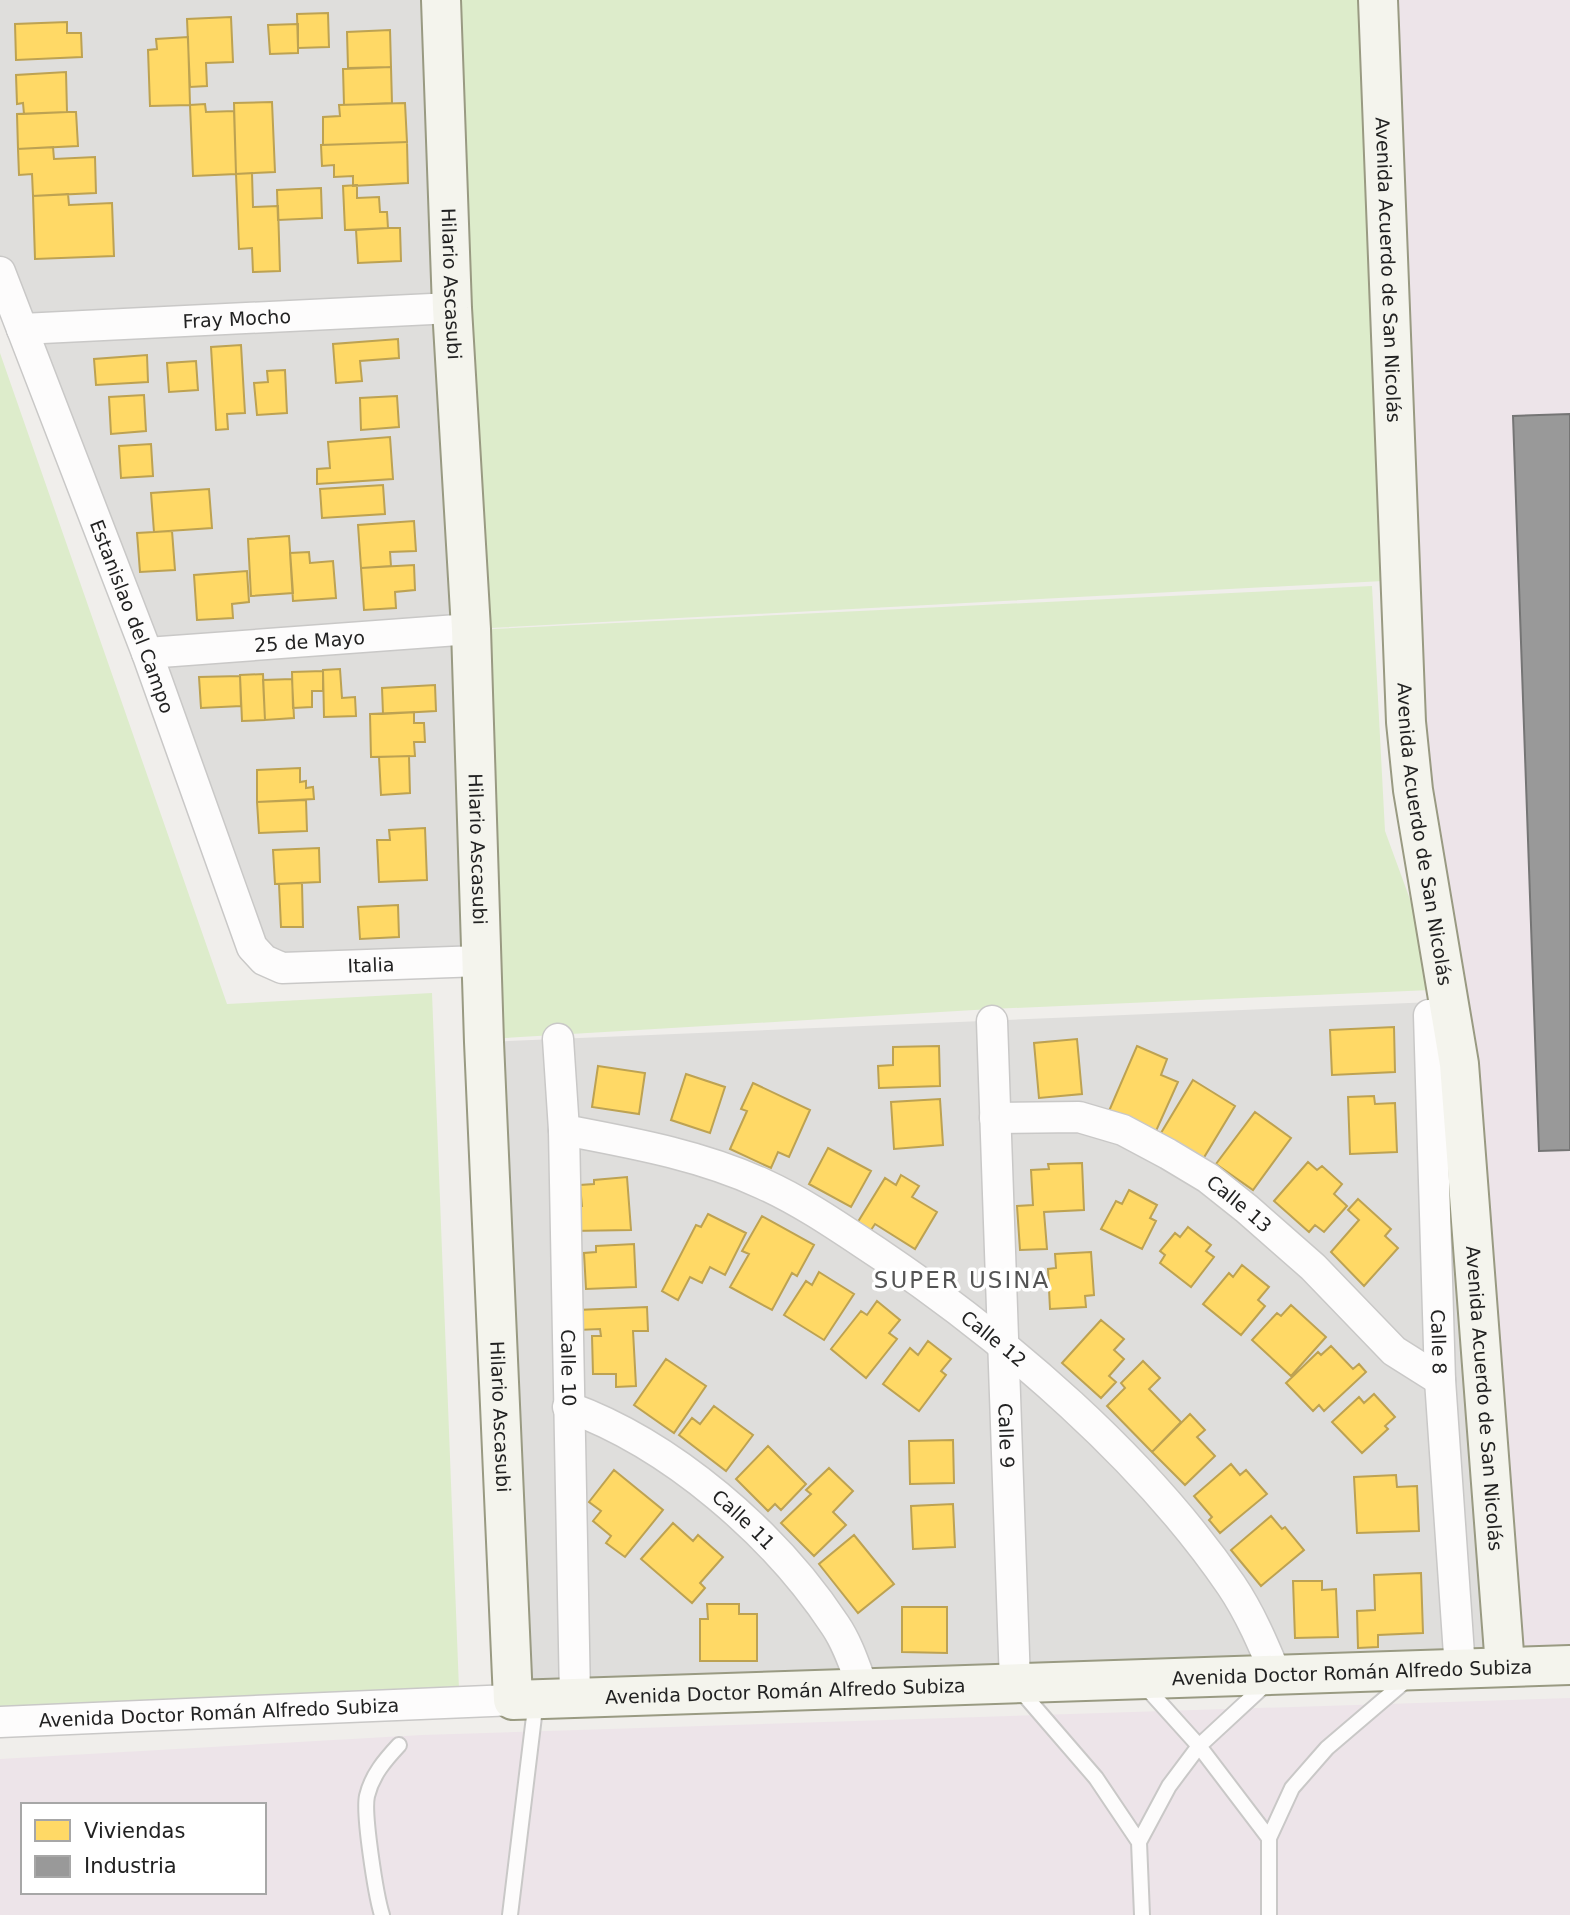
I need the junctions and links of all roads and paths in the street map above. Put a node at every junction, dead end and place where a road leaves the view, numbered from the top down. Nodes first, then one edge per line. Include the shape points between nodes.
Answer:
1 (441, 0) edge
2 (1378, 0) edge
3 (0, 272) edge
4 (452, 307) junction
5 (22, 329) junction
6 (471, 629) junction
7 (147, 653) junction
8 (264, 960) joint
9 (481, 961) junction
10 (1429, 1015) dead end
11 (992, 1021) dead end
12 (558, 1039) dead end
13 (995, 1118) junction
14 (564, 1130) junction
15 (1003, 1346) junction
16 (1440, 1380) junction
17 (568, 1406) junction
18 (1570, 1665) edge
19 (1505, 1667) junction
20 (1460, 1669) junction
21 (1418, 1670) junction
22 (1276, 1675) junction
23 (1139, 1679) junction
24 (1015, 1683) junction
25 (863, 1688) junction
26 (576, 1697) junction
27 (525, 1700) junction
28 (0, 1722) edge
29 (399, 1745) dead end
30 (1199, 1746) junction
31 (1269, 1838) junction
32 (1139, 1842) junction
33 (382, 1915) edge
34 (510, 1915) edge
35 (1142, 1915) edge
36 (1269, 1915) edge

1 - 4 street, Hilario Ascasubi
2 - 19 street, Avenida Acuerdo de San Nicolás via 1406,722 1459,1064
3 - 5 street, Estanislao del Campo
4 - 5 street, Fray Mocho
4 - 6 street, Hilario Ascasubi
5 - 7 street, Estanislao del Campo
6 - 7 street, 25 de Mayo
6 - 9 street, Hilario Ascasubi
7 - 8 street, Estanislao del Campo via 252,947
8 - 9 street, Italia via 282,968
9 - 27 street, Hilario Ascasubi
10 - 16 street, Calle 8
11 - 13 street, Calle 9
12 - 14 street, Calle 10
13 - 15 street, Calle 9
13 - 16 street, Calle 13 via 1079,1117 1123,1130 1168,1154 1247,1209 1313,1267 1394,1350
14 - 15 street, Calle 12 via 698,1158 764,1184 932,1289
14 - 17 street, Calle 10
15 - 22 street, Calle 12 via 1142,1477 1209,1555 1256,1628
15 - 24 street, Calle 9
16 - 20 street, Calle 8
17 - 25 street, Calle 11 via 608,1421 635,1438 747,1522 837,1626
17 - 26 street, Calle 10
18 - 19 street, Avenida Doctor Román Alfredo Subiza
19 - 20 street, Avenida Doctor Román Alfredo Subiza
20 - 21 street, Avenida Doctor Román Alfredo Subiza
21 - 22 street, Avenida Doctor Román Alfredo Subiza
21 - 31 lane via 1327,1748 1292,1788
22 - 23 street, Avenida Doctor Román Alfredo Subiza
22 - 30 lane
23 - 24 street, Avenida Doctor Román Alfredo Subiza
23 - 30 lane
24 - 25 street, Avenida Doctor Román Alfredo Subiza
24 - 32 lane via 1096,1778
25 - 26 street, Avenida Doctor Román Alfredo Subiza
26 - 27 street, Avenida Doctor Román Alfredo Subiza
27 - 28 street, Avenida Doctor Román Alfredo Subiza
27 - 34 lane
29 - 33 lane via 379,1766 367,1797 376,1896
30 - 31 lane
30 - 32 lane via 1169,1786
31 - 36 lane
32 - 35 lane

